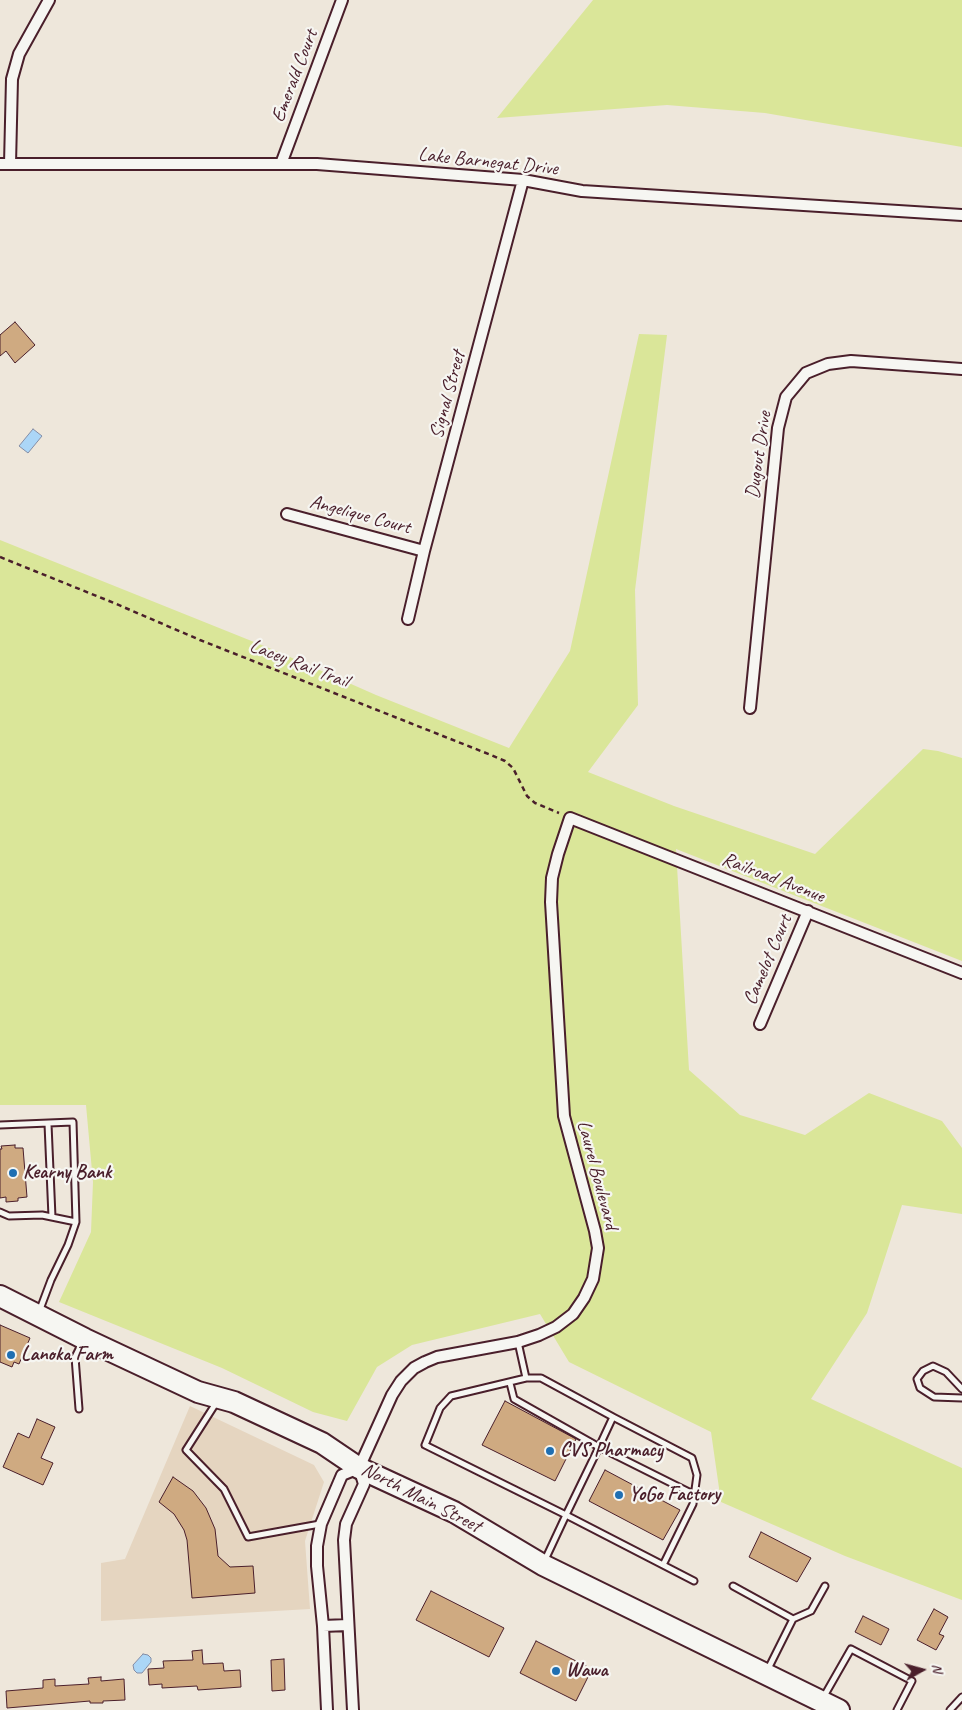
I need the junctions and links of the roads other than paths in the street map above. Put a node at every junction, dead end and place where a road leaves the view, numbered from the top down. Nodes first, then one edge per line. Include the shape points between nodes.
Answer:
1 (49, 0) edge
2 (342, 0) edge
3 (5, 164) edge
4 (280, 164) junction
5 (523, 180) junction
6 (962, 215) edge
7 (962, 369) edge
8 (287, 514) dead end
9 (424, 551) junction
10 (408, 619) dead end
11 (750, 708) dead end
12 (570, 818) joint
13 (808, 911) junction
14 (962, 973) edge
15 (760, 1024) dead end
16 (48, 1124) junction
17 (0, 1125) edge
18 (0, 1212) edge
19 (52, 1217) junction
20 (76, 1222) junction
21 (0, 1296) edge
22 (38, 1315) junction
23 (85, 1339) junction
24 (518, 1342) junction
25 (526, 1378) junction
26 (510, 1383) junction
27 (962, 1389) edge
28 (219, 1398) junction
29 (962, 1398) edge
30 (79, 1409) dead end
31 (614, 1417) junction
32 (599, 1447) junction
33 (359, 1468) junction
34 (695, 1494) junction
35 (566, 1515) junction
36 (321, 1524) junction
37 (543, 1565) junction
38 (662, 1565) junction
39 (694, 1581) dead end
40 (733, 1586) dead end
41 (825, 1586) dead end
42 (793, 1619) junction
43 (348, 1625) junction
44 (323, 1626) junction
45 (766, 1674) junction
46 (962, 1697) edge
47 (830, 1706) edge
48 (327, 1710) edge
49 (353, 1710) edge
50 (897, 1710) edge
51 (950, 1710) edge

1 - 3 street via 19,54 12,78
2 - 4 street, Emerald Court
3 - 4 street, Lake Barnegat Drive
4 - 5 street, Lake Barnegat Drive
5 - 6 street, Lake Barnegat Drive via 582,191
5 - 9 street, Signal Street
7 - 11 street, Dugout Drive via 851,361 828,364 806,373 786,396 778,428
8 - 9 street, Angelique Court
9 - 10 street, Signal Street
12 - 13 street, Railroad Avenue
12 - 24 street, Laurel Boulevard via 552,878 551,902 561,1090 569,1141 595,1231 597,1263 593,1279 573,1314 556,1327
13 - 14 street, Railroad Avenue
13 - 15 street, Camelot Court
16 - 17 lane
16 - 19 lane
16 - 20 lane via 73,1122
18 - 19 lane via 9,1216
19 - 20 lane
20 - 22 lane
21 - 22 highway, North Main Street
22 - 23 highway, North Main Street
23 - 28 highway, North Main Street via 198,1392
23 - 30 lane via 75,1356
24 - 25 lane
24 - 33 street, Laurel Boulevard via 436,1357 414,1368 392,1395
25 - 26 lane
25 - 31 lane via 541,1378
26 - 32 lane via 514,1399
26 - 35 lane via 451,1396 440,1408 425,1445
27 - 29 lane via 946,1372 933,1366 923,1371 918,1379 920,1388 934,1397
28 - 33 highway, North Main Street via 322,1443
28 - 36 lane via 186,1450 224,1489 248,1537
31 - 32 lane
31 - 34 lane via 692,1458 697,1475
32 - 34 lane
32 - 35 lane
33 - 36 street via 342,1475
33 - 37 highway, North Main Street via 454,1512
33 - 43 street, Laurel Boulevard via 364,1484 346,1524 344,1540
34 - 38 lane via 694,1504
35 - 37 lane
35 - 38 lane
36 - 44 street via 317,1566
37 - 45 highway, North Main Street
38 - 39 lane
40 - 42 lane
41 - 42 lane via 811,1611
42 - 45 lane
43 - 44 street
43 - 49 street, Laurel Boulevard
44 - 48 street
45 - 47 highway, North Main Street
46 - 51 lane
47 - 50 lane via 851,1649 912,1681

